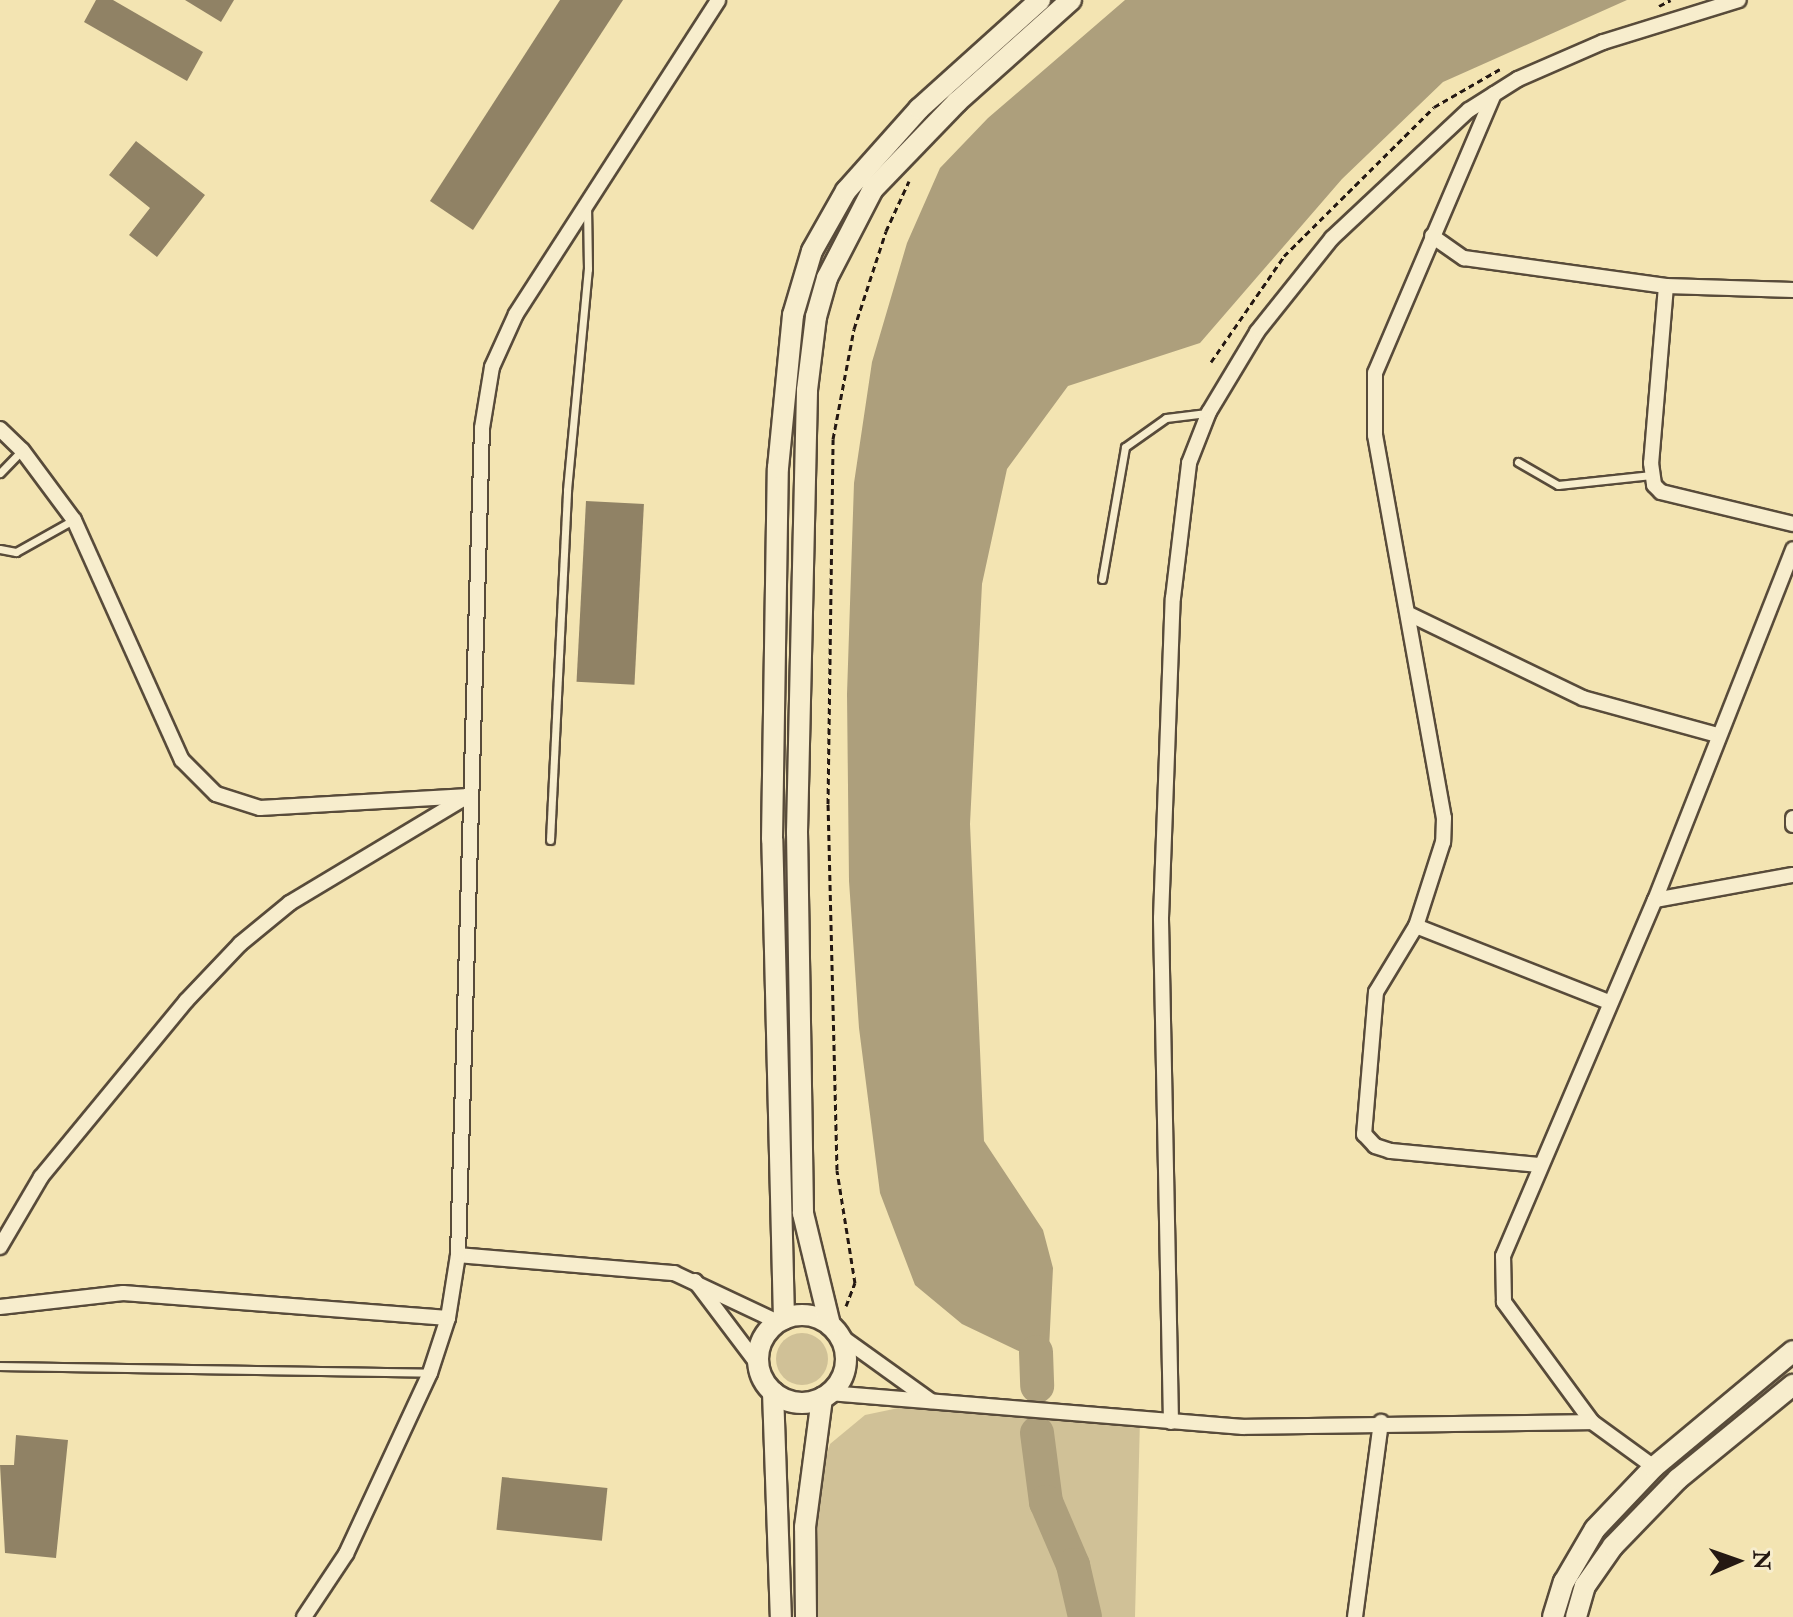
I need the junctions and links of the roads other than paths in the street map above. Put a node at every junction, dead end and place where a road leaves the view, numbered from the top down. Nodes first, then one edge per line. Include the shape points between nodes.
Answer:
1 (718, 0) edge
2 (1040, 0) edge
3 (1071, 0) edge
4 (1739, 0) edge
5 (1496, 91) junction
6 (587, 204) junction
7 (1432, 236) junction
8 (1666, 286) junction
9 (1793, 290) edge
10 (1209, 412) junction
11 (0, 429) edge
12 (22, 450) junction
13 (1518, 462) dead end
14 (0, 473) edge
15 (1651, 475) junction
16 (74, 520) junction
17 (1793, 524) edge
18 (0, 549) edge
19 (1793, 549) edge
20 (1102, 579) dead end
21 (1411, 615) junction
22 (1717, 735) junction
23 (469, 796) junction
24 (1793, 818) edge
25 (1793, 825) edge
26 (550, 840) dead end
27 (1793, 875) edge
28 (1655, 900) junction
29 (1416, 926) junction
30 (1609, 1002) junction
31 (1537, 1165) junction
32 (0, 1247) edge
33 (458, 1255) junction
34 (692, 1278) junction
35 (0, 1307) edge
36 (448, 1318) junction
37 (781, 1320) junction
38 (834, 1330) junction
39 (1793, 1351) edge
40 (0, 1366) edge
41 (759, 1366) junction
42 (430, 1373) junction
43 (1793, 1385) edge
44 (773, 1392) junction
45 (826, 1396) junction
46 (932, 1401) junction
47 (1171, 1422) junction
48 (1381, 1422) junction
49 (1592, 1422) junction
50 (1654, 1467) junction
51 (304, 1617) edge
52 (781, 1617) edge
53 (806, 1617) edge
54 (1355, 1617) edge
55 (1553, 1617) edge
56 (1576, 1617) edge

1 - 6 street
2 - 37 street via 919,109 846,191 812,251 793,315 778,468 772,839
3 - 38 street via 957,102 873,189 827,278 816,317 807,390 798,895 803,1213
4 - 5 street via 1603,42
5 - 7 street
5 - 10 street via 1423,150 1332,238 1257,332
6 - 23 street via 516,314 492,367 482,428
6 - 26 lane via 588,269 567,490
7 - 8 street via 1464,258
7 - 21 street via 1375,373 1373,403
8 - 9 street
8 - 15 street
10 - 20 lane via 1166,418 1125,447
10 - 47 street via 1189,463 1177,530 1171,644 1161,918
11 - 12 street
12 - 14 lane
12 - 16 street
13 - 15 lane via 1558,485
15 - 17 street via 1661,492
16 - 18 lane via 16,552
16 - 23 street via 182,760 216,794 260,808
19 - 22 street
21 - 22 street via 1583,698
21 - 29 street via 1412,659 1444,818 1443,842
22 - 28 street
23 - 32 street via 290,903 240,944 186,1001 41,1177
23 - 33 street
24 - 25 street
27 - 28 street
28 - 30 street
29 - 30 street
29 - 31 street via 1376,992 1364,1134 1375,1146 1390,1151
30 - 31 street
31 - 49 street via 1503,1256 1504,1302
33 - 34 street
33 - 36 street
34 - 37 street
34 - 41 street
35 - 36 street via 123,1293
36 - 42 street
37 - 38 street via 807,1315
37 - 41 street via 762,1341
38 - 45 street via 846,1359
38 - 46 street
39 - 50 street
40 - 42 lane
41 - 44 street
42 - 51 street via 346,1554
43 - 56 street via 1678,1479 1613,1546 1585,1586
44 - 45 street via 793,1402
44 - 52 street
45 - 46 street
45 - 53 street via 805,1527
46 - 47 street
47 - 48 street via 1243,1427
48 - 49 street
48 - 54 street
49 - 50 street
50 - 55 street via 1595,1529 1564,1582

